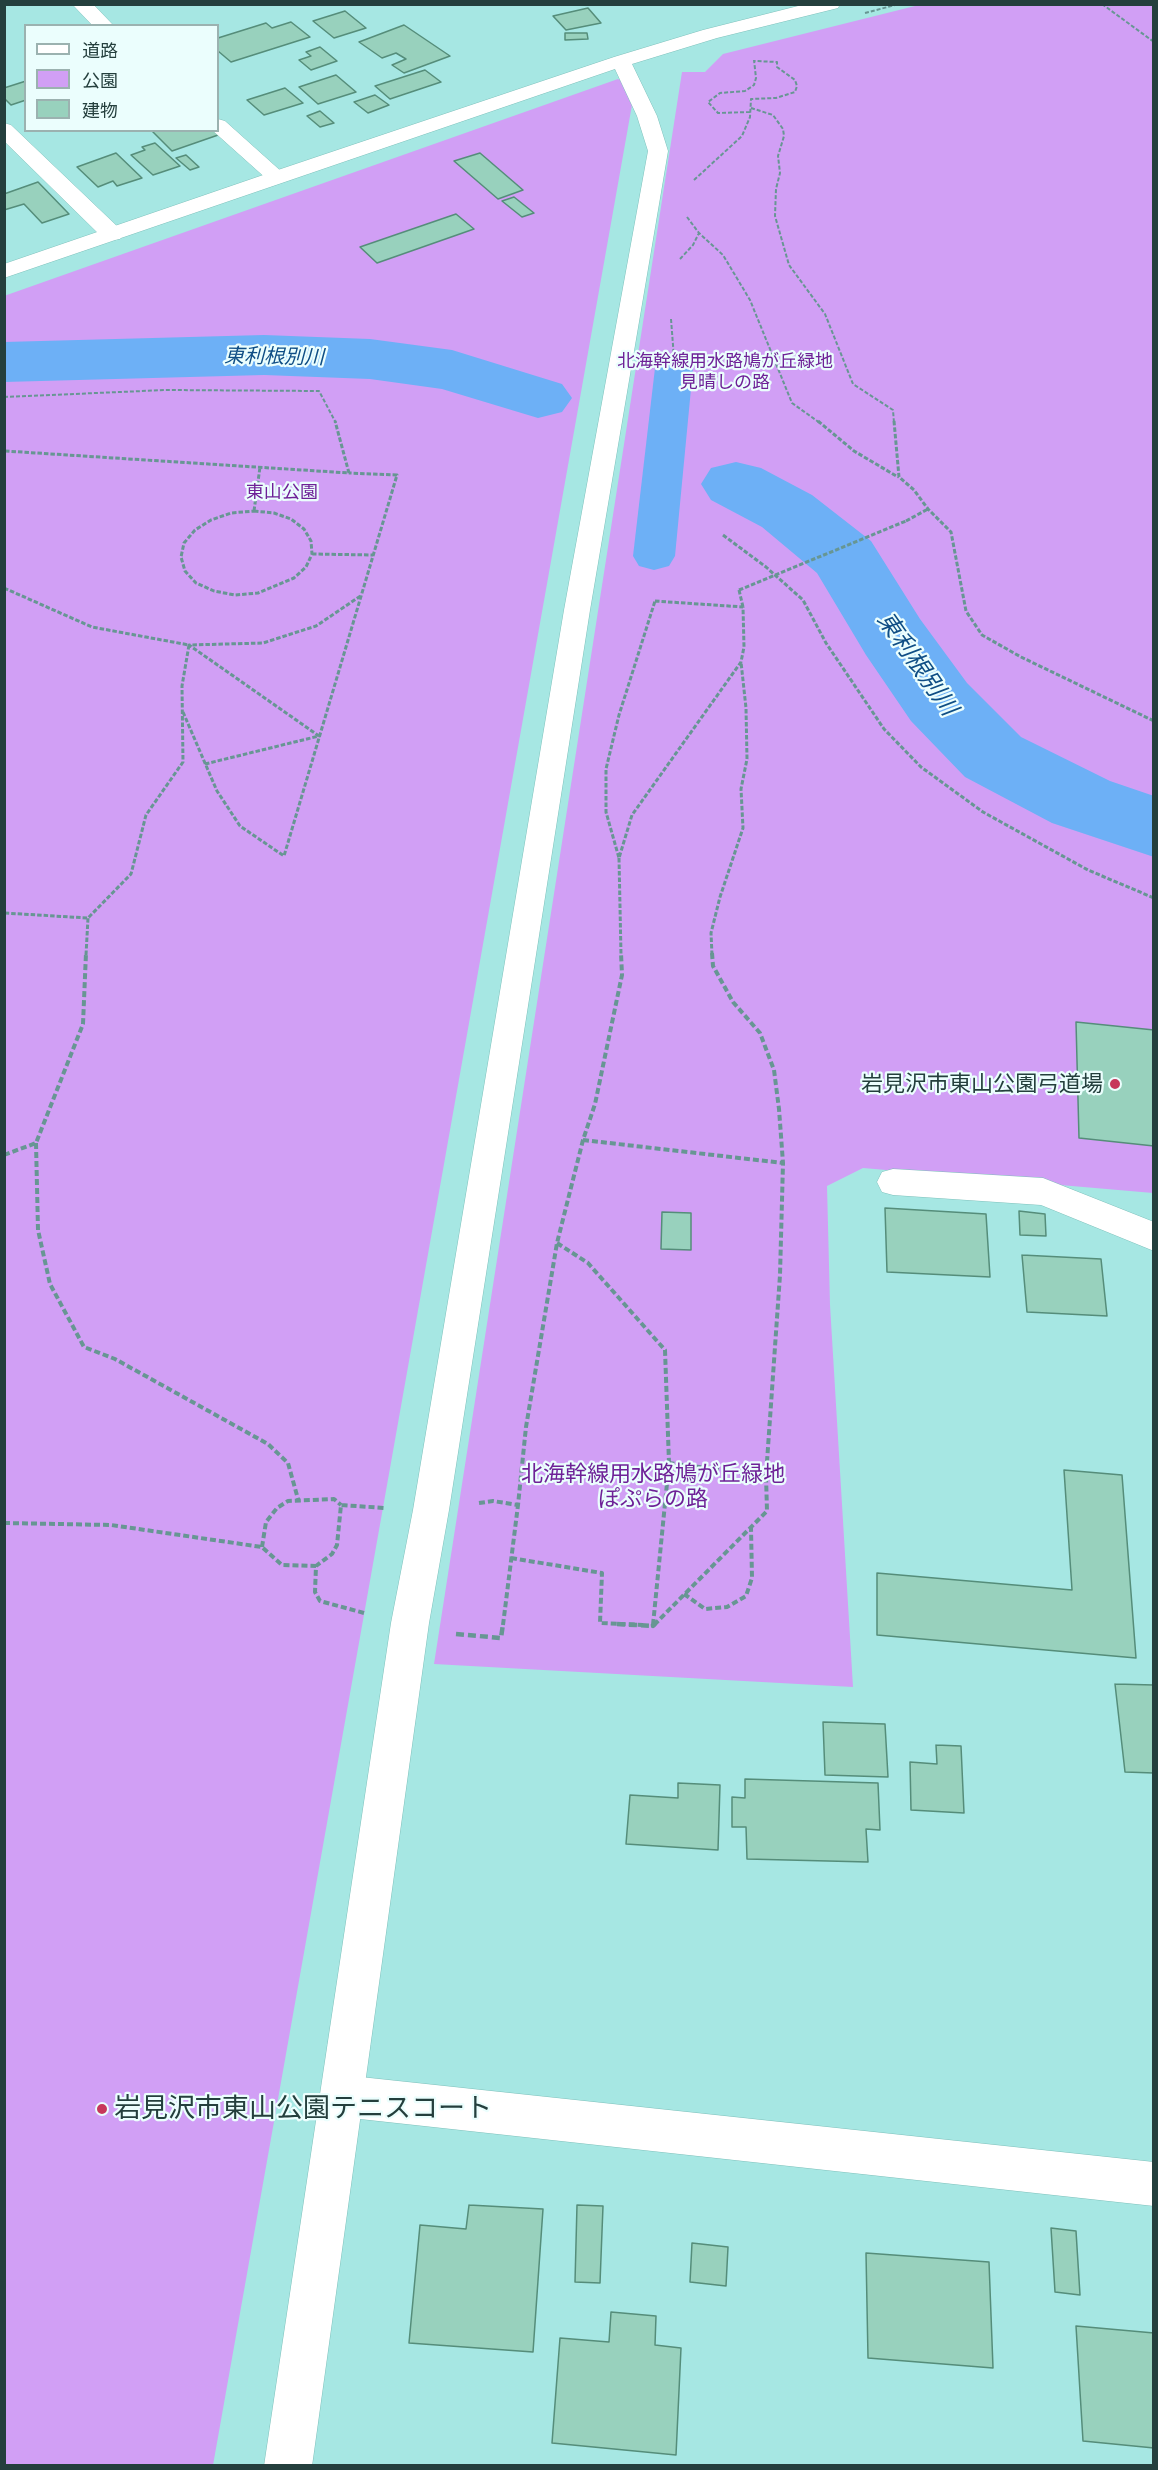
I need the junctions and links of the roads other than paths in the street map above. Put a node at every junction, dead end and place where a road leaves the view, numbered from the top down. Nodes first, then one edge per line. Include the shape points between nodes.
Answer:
1 (81, 4) edge
2 (831, 4) edge
3 (103, 24) edge
4 (621, 61) junction
5 (219, 126) edge
6 (4, 129) edge
7 (276, 177) junction
8 (111, 234) junction
9 (4, 272) edge
10 (893, 1182) dead end
11 (1154, 1237) edge
12 (342, 2096) junction
13 (1154, 2184) edge
14 (288, 2466) edge

1 - 3 street
2 - 4 street
4 - 7 street
4 - 12 street via 647,116 658,151 577,610 410,1623
5 - 7 street
6 - 8 street
7 - 8 street
8 - 9 street
10 - 11 street via 1043,1192
12 - 13 street
12 - 14 street

